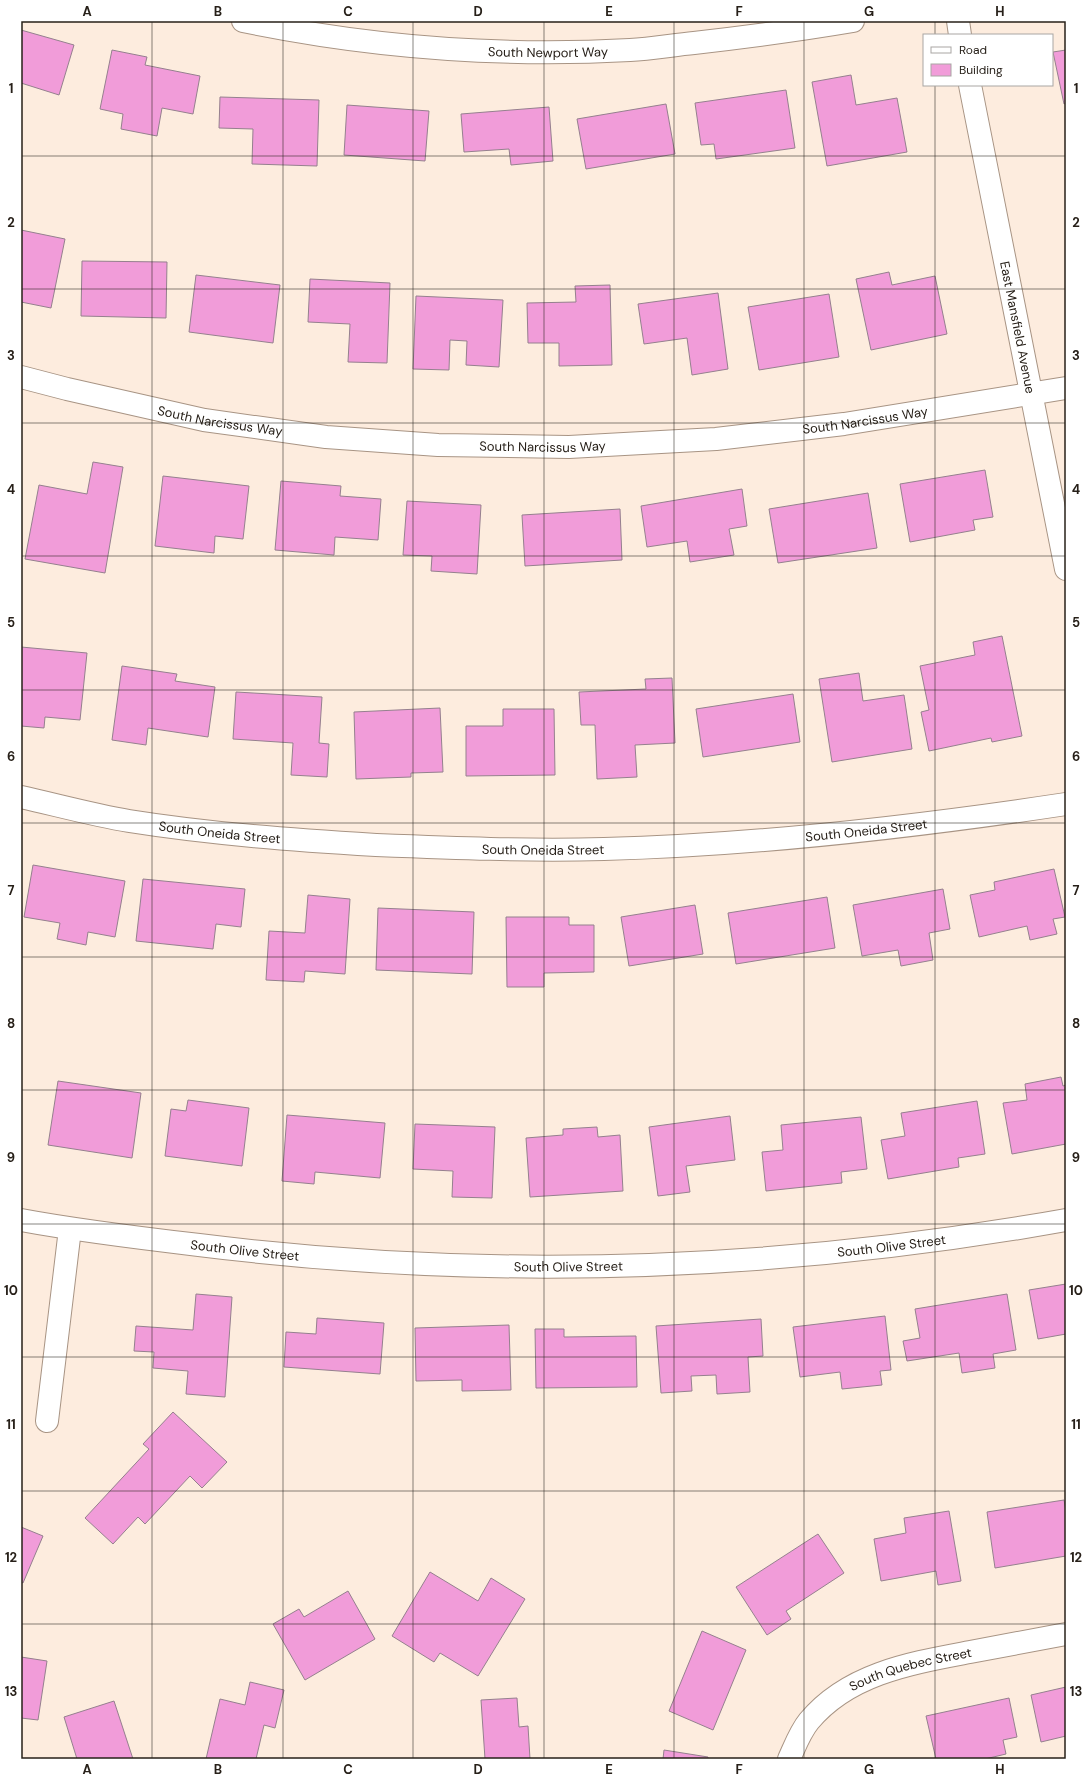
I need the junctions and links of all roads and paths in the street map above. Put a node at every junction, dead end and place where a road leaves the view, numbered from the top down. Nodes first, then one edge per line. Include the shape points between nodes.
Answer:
1 (243, 21) edge
2 (853, 21) edge
3 (958, 21) edge
4 (960, 34) edge
5 (970, 86) edge
6 (21, 377) edge
7 (1066, 388) edge
8 (1031, 395) junction
9 (1066, 569) edge
10 (21, 797) edge
11 (1066, 804) edge
12 (21, 1220) edge
13 (1066, 1220) edge
14 (70, 1229) junction
15 (47, 1421) dead end
16 (1066, 1634) edge
17 (790, 1759) edge

1 - 2 street, South Newport Way via 352,40 448,48 536,51 630,50 796,31
3 - 4 street
5 - 8 street, East Mansfield Avenue
6 - 8 street, South Narcissus Way via 204,420 326,437 438,445 569,447 716,439 844,424
7 - 8 street, South Narcissus Way
8 - 9 street, East Mansfield Avenue
10 - 11 street, South Oneida Street via 127,820 217,833 480,850 604,849 771,840 880,830
12 - 14 street, South Olive Street
13 - 14 street, South Olive Street via 995,1233 783,1258 667,1264 540,1266 394,1264 258,1253
14 - 15 street
16 - 17 street, South Quebec Street via 881,1672 850,1686 808,1722

